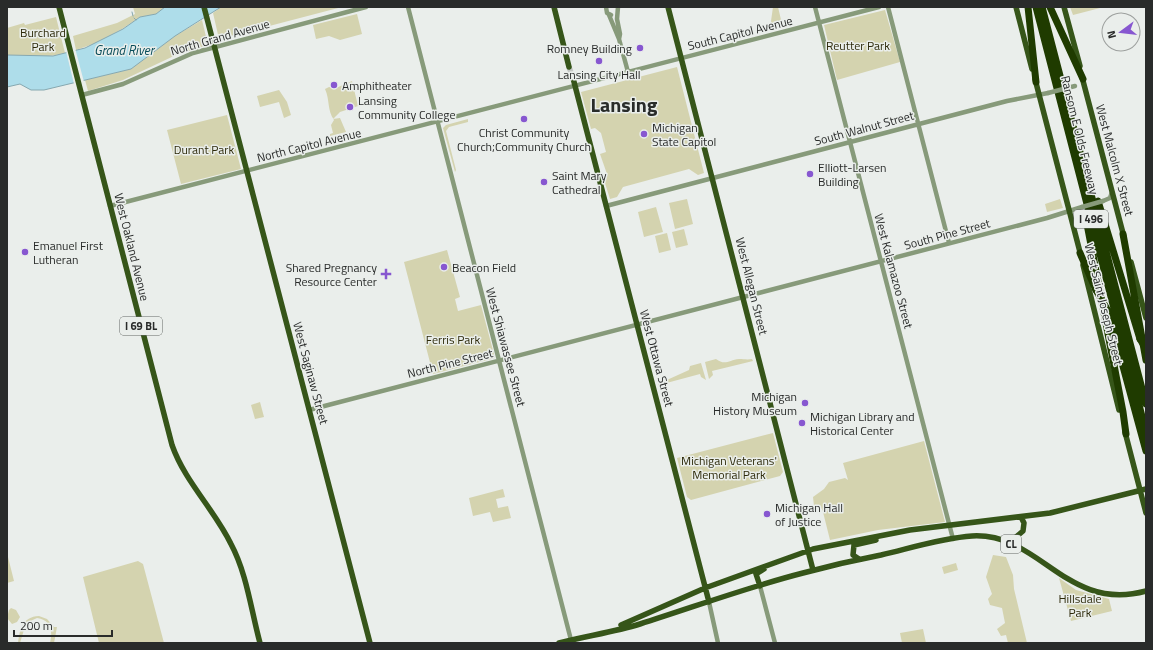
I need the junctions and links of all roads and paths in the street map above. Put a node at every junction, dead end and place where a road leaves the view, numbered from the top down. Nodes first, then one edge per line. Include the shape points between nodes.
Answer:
1 (59, 7) edge
2 (204, 7) edge
3 (366, 7) edge
4 (408, 7) edge
5 (554, 7) edge
6 (606, 7) edge
7 (668, 7) edge
8 (815, 7) edge
9 (879, 7) edge
10 (888, 7) edge
11 (1016, 7) edge
12 (1028, 7) edge
13 (1036, 7) edge
14 (1042, 7) edge
15 (1050, 7) edge
16 (1064, 7) edge
17 (618, 10) edge
18 (609, 15) junction
19 (819, 23) junction
20 (620, 39) junction
21 (214, 47) junction
22 (681, 58) junction
23 (570, 67) tunnel mouth
24 (628, 72) junction
25 (573, 78) tunnel mouth
26 (1083, 81) junction
27 (1036, 82) junction
28 (575, 86) junction
29 (1039, 94) junction
30 (82, 95) junction
31 (437, 122) junction
32 (919, 124) junction
33 (1074, 126) junction
34 (1069, 136) junction
35 (850, 142) junction
36 (248, 171) junction
37 (712, 178) junction
38 (1112, 191) junction
39 (110, 206) junction
40 (606, 206) junction
41 (1069, 211) junction
42 (1123, 234) junction
43 (949, 243) junction
44 (1080, 253) junction
45 (881, 261) junction
46 (743, 296) junction
47 (688, 311) joint
48 (1146, 318) edge
49 (637, 324) junction
50 (1146, 349) edge
51 (499, 360) junction
52 (1146, 360) edge
53 (1146, 404) edge
54 (310, 410) junction
55 (1146, 432) edge
56 (1126, 434) junction
57 (1146, 451) edge
58 (1143, 489) edge
59 (1146, 513) edge
60 (1021, 517) junction
61 (949, 524) junction
62 (910, 530) junction
63 (953, 539) junction
64 (1005, 541) junction
65 (809, 551) junction
66 (797, 555) junction
67 (859, 559) junction
68 (813, 570) junction
69 (760, 586) junction
70 (706, 588) junction
71 (1146, 591) edge
72 (684, 598) junction
73 (709, 602) junction
74 (659, 617) junction
75 (602, 632) junction
76 (571, 640) junction
77 (260, 643) edge
78 (370, 643) edge
79 (559, 643) edge
80 (718, 643) edge
81 (775, 643) edge

1 - 30 main road, I 69 BL
2 - 21 main road, West Saginaw Street
3 - 21 street, North Grand Avenue
4 - 31 street, West Shiawassee Street
5 - 23 main road
6 - 18 street
7 - 22 main road, West Allegan Street
8 - 19 street, West Kalamazoo Street
9 - 19 street, South Capitol Avenue
10 - 32 street
11 - 27 main road, West Saint Joseph Street
12 - 27 highway
13 - 34 highway, Ransom E Olds Freeway / I 496
14 - 33 highway, Ransom E Olds Freeway / I 496
15 - 26 highway
16 - 26 main road, West Malcolm X Street
17 - 18 street via 614,15
17 - 20 street
18 - 20 street
19 - 22 street, South Capitol Avenue
19 - 35 street, West Kalamazoo Street
20 - 24 street
21 - 30 street, North Grand Avenue via 179,58 123,84
21 - 36 main road, West Saginaw Street
22 - 24 street, South Capitol Avenue
22 - 37 main road, West Allegan Street
24 - 28 street, North Capitol Avenue
25 - 28 main road, West Ottawa Street
26 - 29 street, South Walnut Street, bridge via 1075,86
26 - 38 main road, West Malcolm X Street
27 - 29 main road, West Saint Joseph Street
28 - 31 street, North Capitol Avenue
28 - 40 main road, West Ottawa Street
29 - 32 street, South Walnut Street
29 - 41 main road, West Saint Joseph Street
30 - 39 main road, West Oakland Avenue / I 69 BL
31 - 36 street, North Capitol Avenue
31 - 51 street, West Shiawassee Street
32 - 35 street, South Walnut Street
32 - 43 street
33 - 50 highway, bridge via 1140,339
33 - 53 highway, Ransom E Olds Freeway / I 496
34 - 55 highway, Ransom E Olds Freeway / I 496
34 - 56 highway
35 - 37 street, South Walnut Street
35 - 45 street, West Kalamazoo Street
36 - 39 street, North Capitol Avenue
36 - 54 main road, West Saginaw Street
37 - 40 street, South Walnut Street
37 - 46 main road, West Allegan Street
38 - 41 street, South Pine Street, bridge via 1110,198
38 - 42 main road, West Malcolm X Street
39 - 77 main road, West Oakland Avenue / I 69 BL via 172,445 187,476 220,523 234,549
40 - 49 main road, West Ottawa Street
41 - 43 street, South Pine Street
41 - 44 main road, West Saint Joseph Street
42 - 48 main road, West Malcolm X Street
42 - 52 highway
43 - 45 street, South Pine Street
44 - 56 main road, West Saint Joseph Street
44 - 57 highway, bridge via 1108,311
45 - 46 street, South Pine Street
45 - 61 street, West Kalamazoo Street
46 - 47 street, South Pine Street
46 - 65 main road, West Allegan Street
47 - 49 street, North Pine Street
49 - 51 street, North Pine Street
49 - 70 main road, West Ottawa Street
51 - 54 street, North Pine Street
51 - 76 street, West Shiawassee Street
54 - 78 main road, West Saginaw Street
56 - 58 main road, West Saint Joseph Street
58 - 59 main road, West Saint Joseph Street
58 - 60 main road, CL via 1069,509
60 - 61 main road, CL
60 - 64 main road via 1024,523 1023,531
61 - 62 main road
61 - 63 street, West Kalamazoo Street
62 - 65 main road via 852,540
62 - 67 main road via 896,536 856,544 853,553
63 - 64 main road, CL via 982,536
63 - 67 main road, CL
64 - 71 main road, CL via 1091,591 1112,596 1128,596
65 - 66 main road
65 - 68 main road, West Allegan Street
66 - 69 main road via 786,562 758,571 756,576
66 - 70 main road
67 - 68 main road, CL
68 - 69 main road, CL
69 - 73 main road, CL
69 - 81 street
70 - 72 main road
70 - 73 main road, West Ottawa Street
72 - 74 main road via 687,605
72 - 75 main road
73 - 74 main road
73 - 80 street, West Ottawa Street
74 - 75 main road
75 - 76 main road
76 - 79 main road

